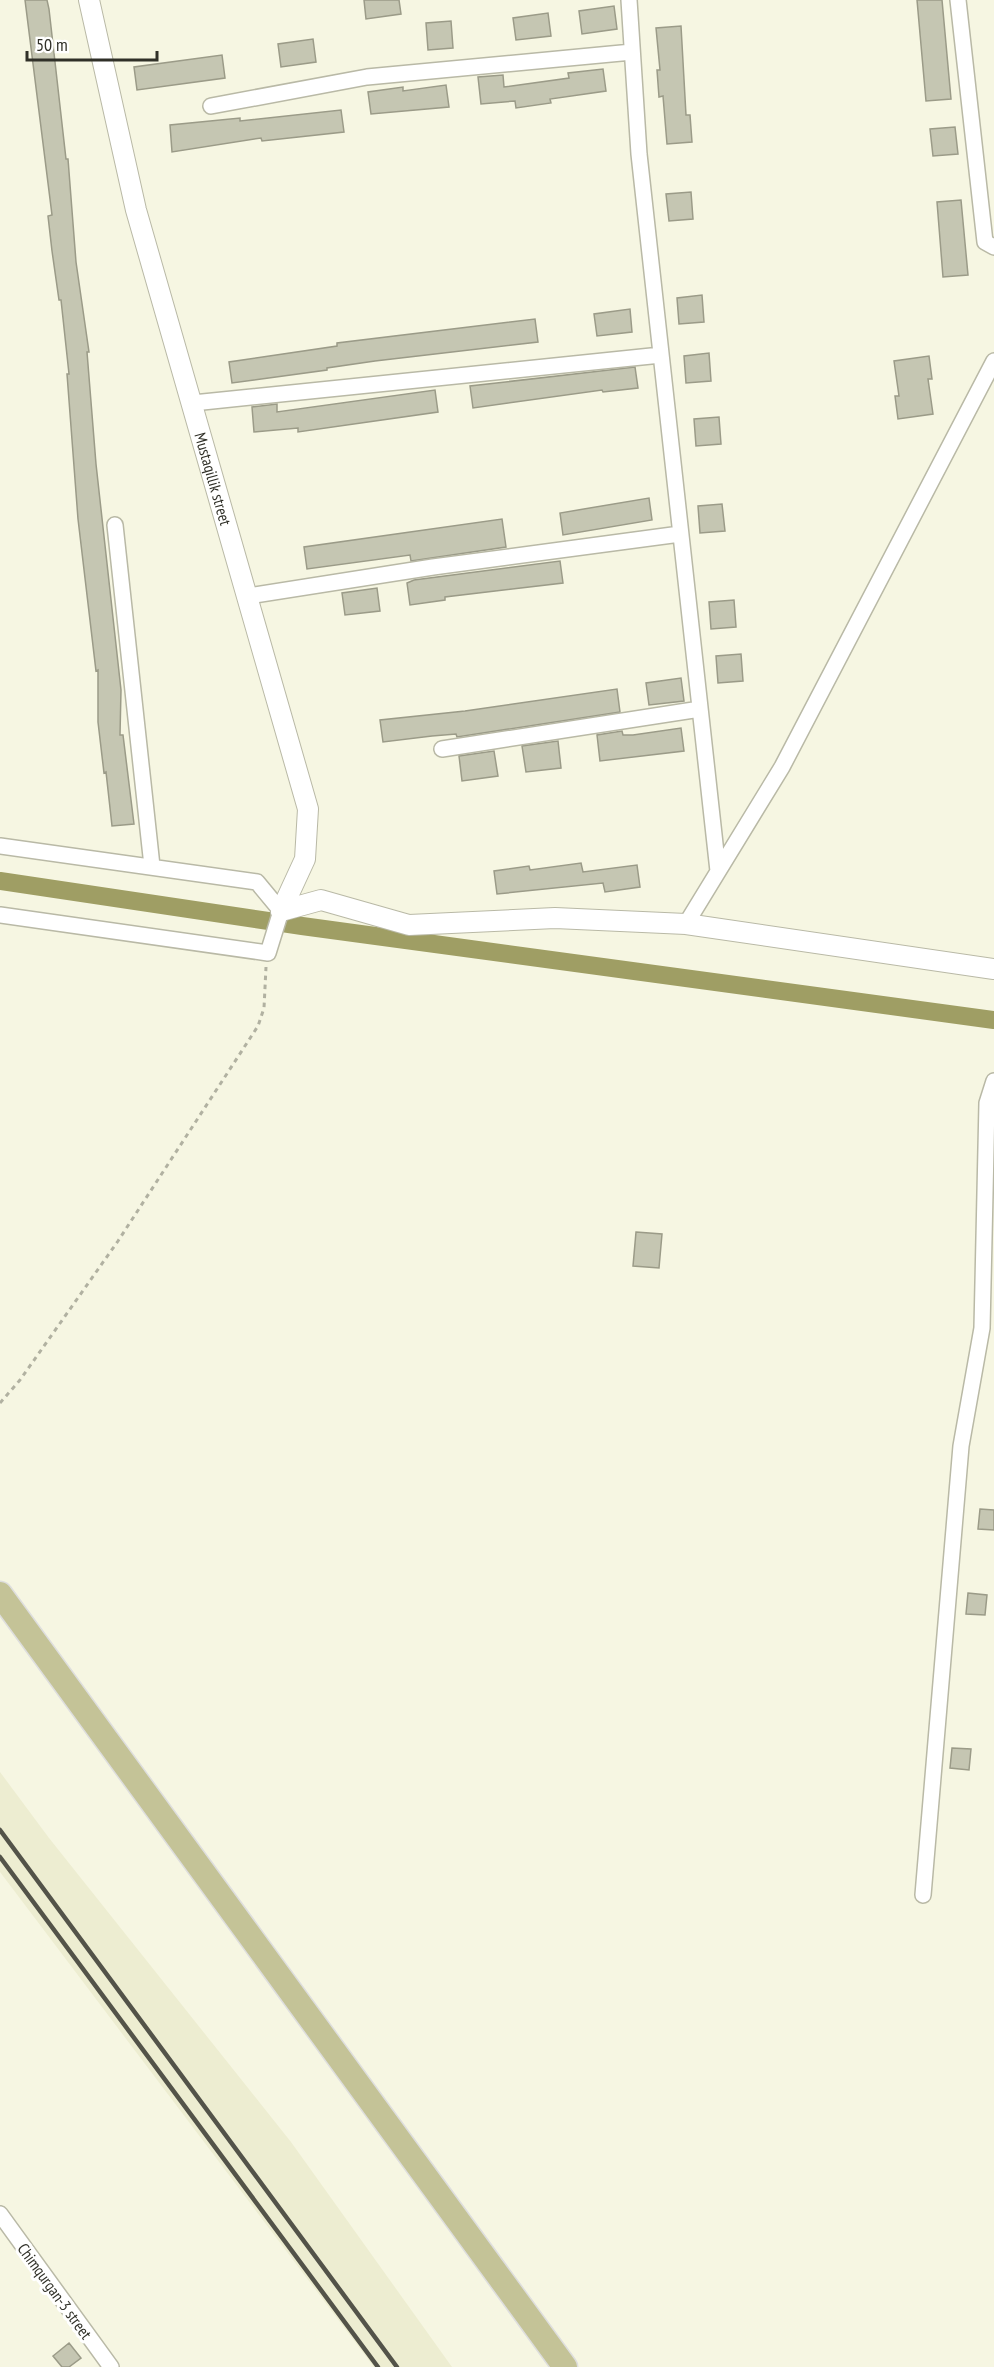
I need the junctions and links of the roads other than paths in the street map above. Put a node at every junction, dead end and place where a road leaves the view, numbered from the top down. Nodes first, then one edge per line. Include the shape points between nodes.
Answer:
1 (89, 0) edge
2 (629, 0) edge
3 (958, 0) edge
4 (632, 52) junction
5 (211, 106) dead end
6 (994, 247) edge
7 (661, 355) junction
8 (994, 361) edge
9 (193, 403) junction
10 (115, 525) dead end
11 (680, 534) junction
12 (249, 596) junction
13 (700, 709) junction
14 (442, 749) dead end
15 (0, 846) edge
16 (152, 866) junction
17 (718, 871) junction
18 (281, 911) junction
19 (0, 915) edge
20 (686, 924) junction
21 (994, 969) edge
22 (994, 1081) edge
23 (0, 1594) edge
24 (923, 1894) dead end
25 (0, 2214) edge
26 (111, 2367) edge
27 (565, 2367) edge

1 - 9 street, Mustaqillik street via 136,210
2 - 4 street
3 - 6 street via 985,242
4 - 5 street via 367,77
4 - 7 street
7 - 9 street
7 - 11 street
8 - 17 street via 782,767
9 - 12 street, Mustaqillik street
10 - 16 street
11 - 12 street
11 - 13 street
12 - 18 street, Mustaqillik street via 309,809 305,859
13 - 14 street
13 - 17 street
15 - 16 street
16 - 18 street via 257,882
17 - 20 street
18 - 19 street, Mustaqillik street via 268,953
18 - 20 street via 321,900 409,925 555,918
20 - 21 street
22 - 24 street via 987,1103 982,1328 962,1446
23 - 27 main road
25 - 26 street, Chimqurgan-3 street

